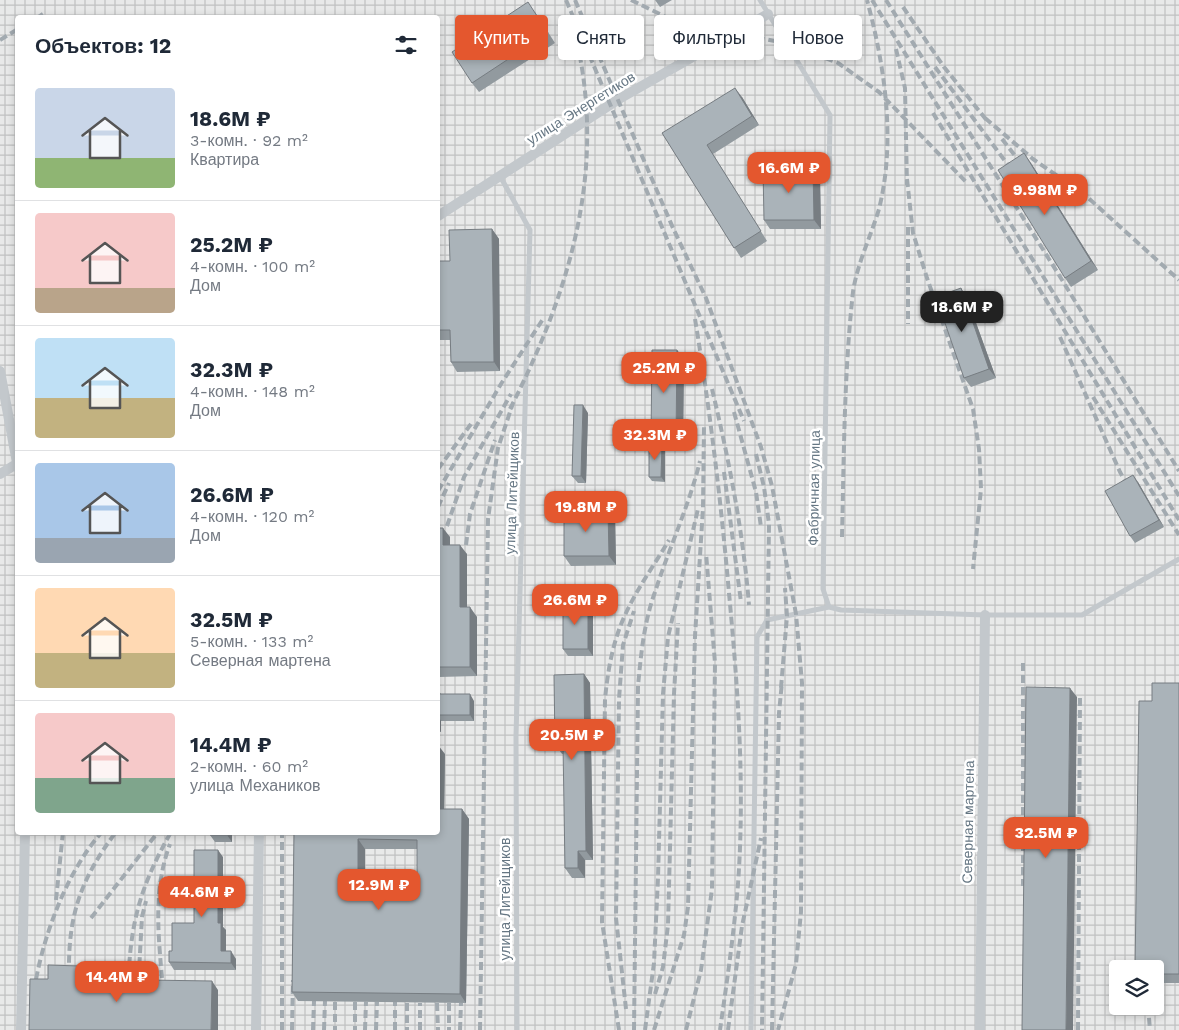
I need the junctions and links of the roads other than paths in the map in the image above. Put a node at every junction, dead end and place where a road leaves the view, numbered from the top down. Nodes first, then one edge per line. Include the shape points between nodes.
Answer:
1 (760, 0) edge
2 (768, 14) junction
3 (500, 175) junction
4 (440, 215) edge
5 (0, 371) edge
6 (15, 454) edge
7 (15, 466) edge
8 (0, 474) edge
9 (1179, 560) edge
10 (829, 607) junction
11 (985, 615) junction
12 (25, 835) edge
13 (259, 835) edge
14 (20, 1030) edge
15 (256, 1030) edge
16 (517, 1030) edge
17 (751, 1030) edge
18 (980, 1030) edge

1 - 2 lane
2 - 3 street, улица Энергетиков via 618,99
2 - 10 lane, Фабричная улица via 830,115 823,589
3 - 4 street, улица Энергетиков
3 - 16 lane, улица Литейщиков via 530,230 516,736
5 - 6 street
7 - 8 street
9 - 11 lane via 1082,614
10 - 11 lane
10 - 17 lane via 768,620 757,637
11 - 18 street, Северная мартена
12 - 14 street
13 - 15 street

